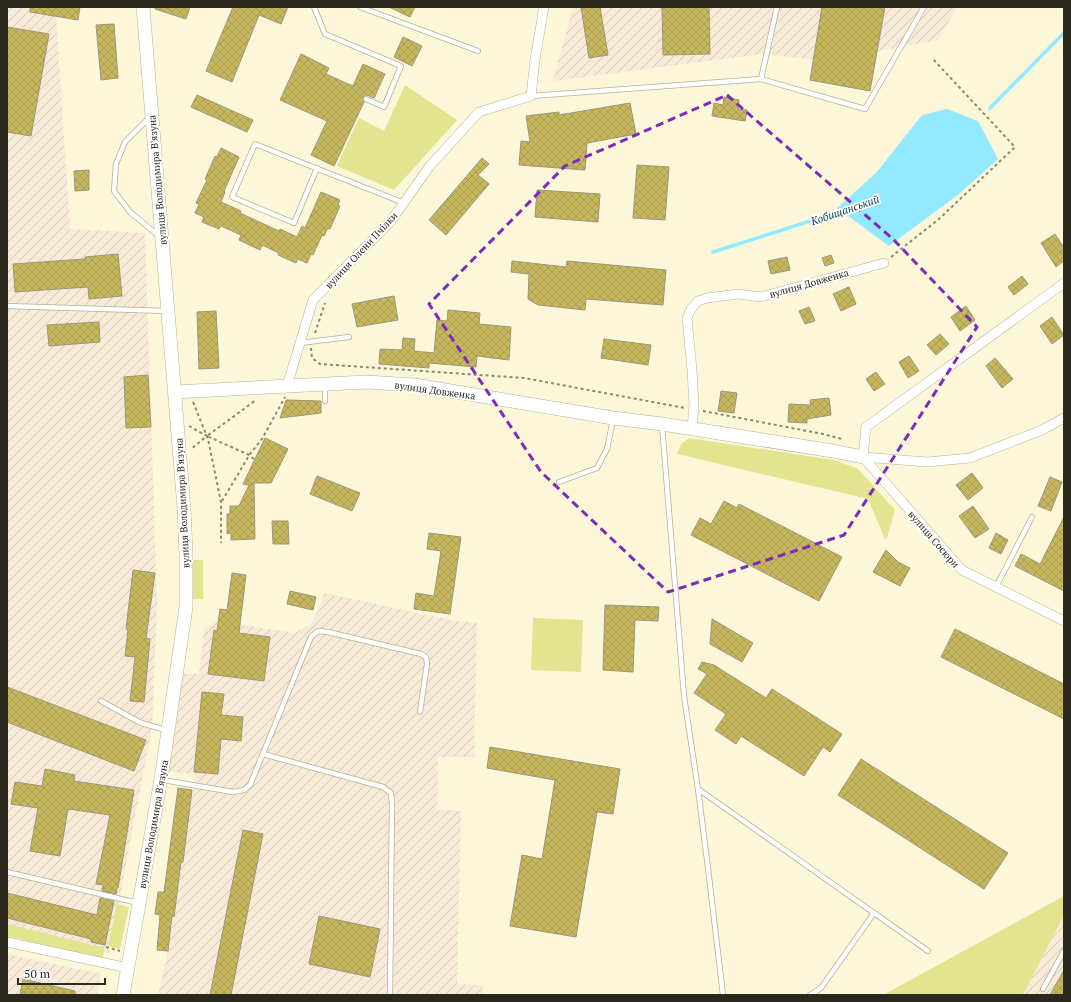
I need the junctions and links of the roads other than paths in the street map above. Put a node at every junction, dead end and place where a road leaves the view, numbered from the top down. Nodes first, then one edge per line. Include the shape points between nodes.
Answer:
1 (143, 7) edge
2 (314, 7) edge
3 (360, 7) edge
4 (544, 7) edge
5 (777, 7) edge
6 (924, 7) edge
7 (478, 51) dead end
8 (761, 79) junction
9 (531, 96) junction
10 (366, 99) dead end
11 (152, 115) junction
12 (317, 168) junction
13 (404, 203) junction
14 (162, 238) junction
15 (884, 263) road end
16 (1064, 283) edge
17 (7, 306) edge
18 (168, 310) junction
19 (349, 337) dead end
20 (300, 343) junction
21 (325, 384) junction
22 (289, 386) junction
23 (176, 392) junction
24 (325, 401) dead end
25 (613, 418) junction
26 (1064, 418) edge
27 (662, 424) junction
28 (692, 428) junction
29 (863, 457) junction
30 (559, 482) dead end
31 (1032, 517) dead end
32 (996, 587) junction
33 (1064, 622) edge
34 (101, 701) dead end
35 (420, 712) dead end
36 (168, 730) junction
37 (263, 754) junction
38 (161, 779) junction
39 (698, 789) junction
40 (7, 872) edge
41 (139, 903) junction
42 (874, 913) junction
43 (7, 942) edge
44 (928, 951) dead end
45 (1064, 951) edge
46 (128, 968) junction
47 (1043, 990) dead end
48 (123, 995) edge
49 (390, 995) edge
50 (723, 995) edge
51 (810, 995) edge

1 - 11 main road, вулиця Володимира В'язуна
2 - 10 lane via 325,34 401,66 384,107
3 - 7 lane
4 - 9 street
5 - 8 lane
6 - 8 lane via 865,109
8 - 9 lane
9 - 13 street, вулиця Олени Пчілки via 479,112 429,167
11 - 14 main road, вулиця Володимира В'язуна
11 - 14 lane via 125,142 116,164 114,191 130,212
12 - 12 lane via 255,144 232,197 294,223
12 - 13 lane
13 - 20 street, вулиця Олени Пчілки via 391,221 313,300
14 - 18 main road, вулиця Володимира В'язуна
15 - 28 street, вулиця Довженка via 761,297 738,294 698,301 687,318 694,410
16 - 29 street via 866,427
17 - 18 lane
18 - 23 main road, вулиця Володимира В'язуна
19 - 20 lane
20 - 22 street, вулиця Олени Пчілки
21 - 22 main road, вулиця Довженка
21 - 24 lane
21 - 25 main road, вулиця Довженка via 366,382 416,385
22 - 23 main road, вулиця Довженка
23 - 36 main road, вулиця Володимира В'язуна via 185,522 186,607
25 - 27 main road, вулиця Довженка
25 - 30 lane via 607,449 597,468
26 - 29 street, вулиця Довженка via 1042,430 970,458 927,462
27 - 28 main road, вулиця Довженка
27 - 39 lane via 684,696
28 - 29 main road, вулиця Довженка
29 - 32 street, вулиця Сосюри via 962,570
31 - 32 lane
32 - 33 street, вулиця Сосюри
34 - 36 lane via 141,723
35 - 37 lane via 426,657 318,631 311,637
36 - 38 main road, вулиця Володимира В'язуна
37 - 38 lane via 250,785 244,790 234,792
37 - 49 lane via 383,787 391,793
38 - 41 main road, вулиця Володимира В'язуна
39 - 42 lane
39 - 50 lane
40 - 41 lane
41 - 46 main road, вулиця Володимира В'язуна
42 - 44 lane
42 - 51 lane via 821,988
43 - 46 street
45 - 47 lane
46 - 48 main road, вулиця Володимира В'язуна

